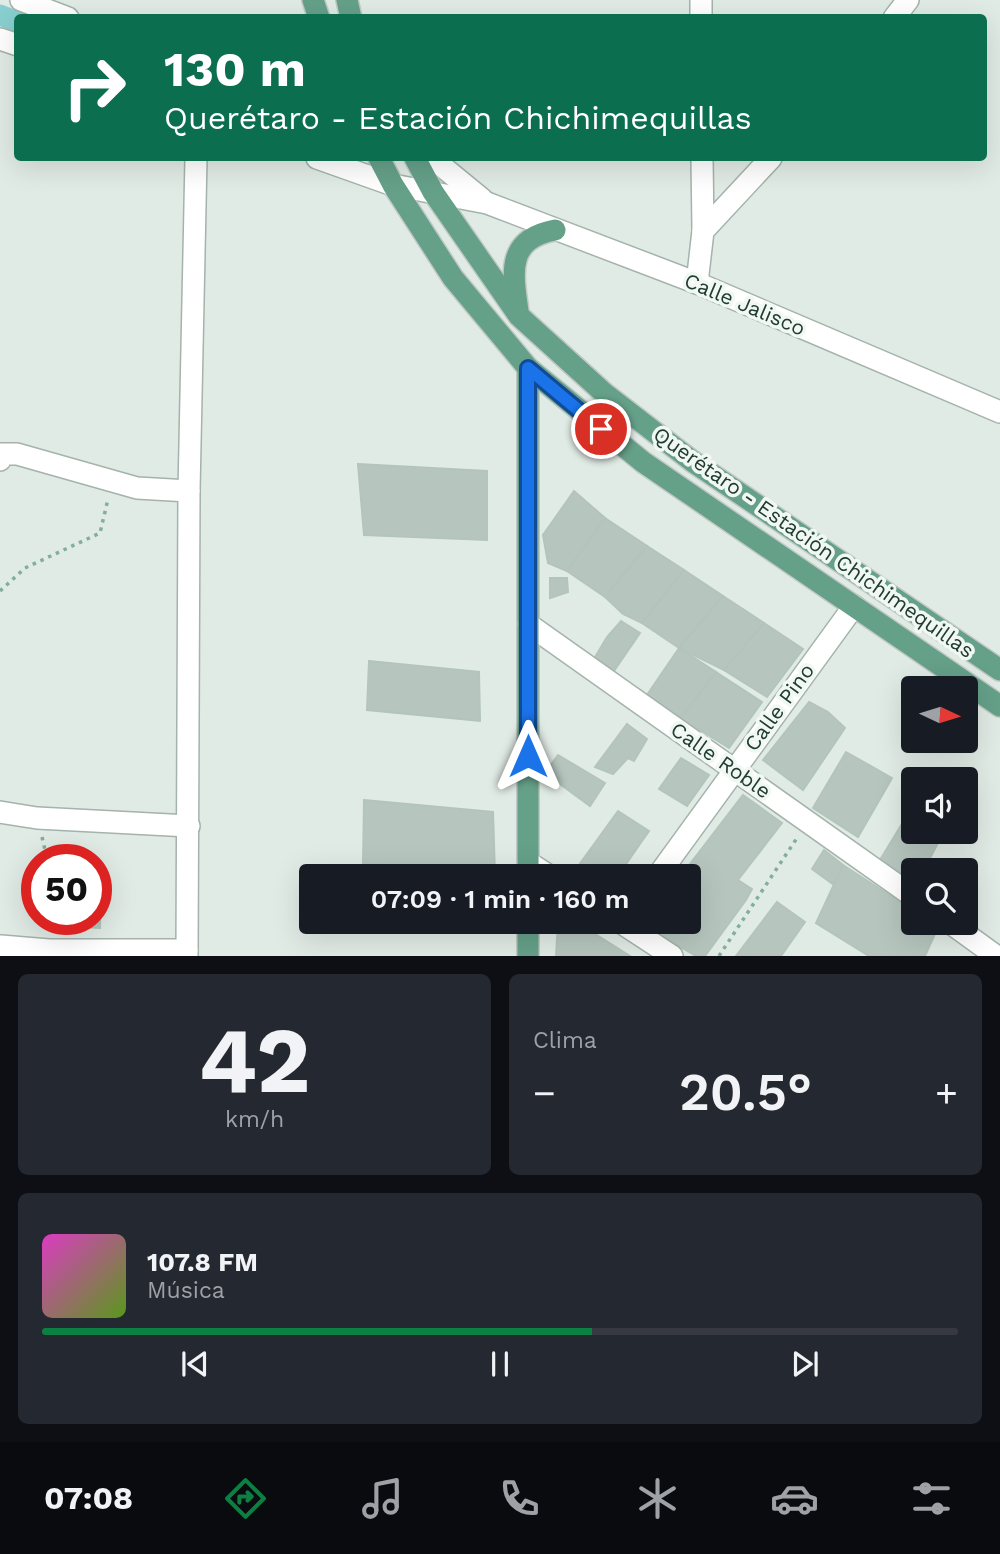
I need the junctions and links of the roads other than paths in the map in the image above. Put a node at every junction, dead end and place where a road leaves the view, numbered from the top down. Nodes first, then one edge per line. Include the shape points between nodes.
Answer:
1 (21, 0) edge
2 (908, 0) edge
3 (58, 14) edge
4 (897, 14) edge
5 (196, 161) edge
6 (325, 161) edge
7 (381, 161) edge
8 (417, 161) edge
9 (436, 161) edge
10 (702, 161) edge
11 (768, 161) edge
12 (393, 185) junction
13 (433, 192) junction
14 (486, 203) junction
15 (555, 230) junction
16 (703, 231) junction
17 (697, 284) junction
18 (519, 317) junction
19 (528, 368) junction
20 (1000, 412) edge
21 (0, 460) edge
22 (189, 491) junction
23 (854, 606) junction
24 (528, 624) junction
25 (1000, 670) edge
26 (1000, 706) edge
27 (733, 769) junction
28 (0, 812) edge
29 (189, 826) junction
30 (528, 864) edge
31 (666, 864) edge
32 (901, 888) edge
33 (0, 933) edge
34 (528, 934) edge
35 (639, 934) edge
36 (967, 935) edge
37 (1, 946) edge
38 (187, 953) edge
39 (0, 956) edge
40 (528, 956) edge
41 (672, 956) edge
42 (996, 956) edge

1 - 3 street
2 - 4 street
5 - 22 street
6 - 12 street, Calle Jalisco
7 - 12 main road, Querétaro - Estación Chichimequillas
8 - 13 main road, Querétaro - Estación Chichimequillas
9 - 14 street, Calle Jalisco
10 - 16 street
11 - 16 street
12 - 13 street, Calle Jalisco
12 - 19 main road, Querétaro - Estación Chichimequillas via 453,278
13 - 14 street, Calle Jalisco
13 - 18 main road, Querétaro - Estación Chichimequillas
14 - 15 street, Calle Jalisco
15 - 17 street, Calle Jalisco
15 - 18 main road via 536,233 524,241 515,261
16 - 17 street
17 - 20 street, Calle Jalisco
18 - 25 main road, Querétaro - Estación Chichimequillas via 604,393 692,461
19 - 23 main road, Querétaro - Estación Chichimequillas via 643,461
19 - 24 main road
21 - 22 street via 1,454 17,454 137,488
22 - 29 street
23 - 26 main road, Querétaro - Estación Chichimequillas
23 - 27 street, Calle Pino
24 - 27 street, Calle Roble
24 - 30 main road
27 - 31 street, Calle Pino
27 - 32 street, Calle Roble
28 - 29 street
29 - 38 street
33 - 37 street
34 - 40 main road
35 - 41 street
36 - 42 street
37 - 38 street
37 - 39 street

